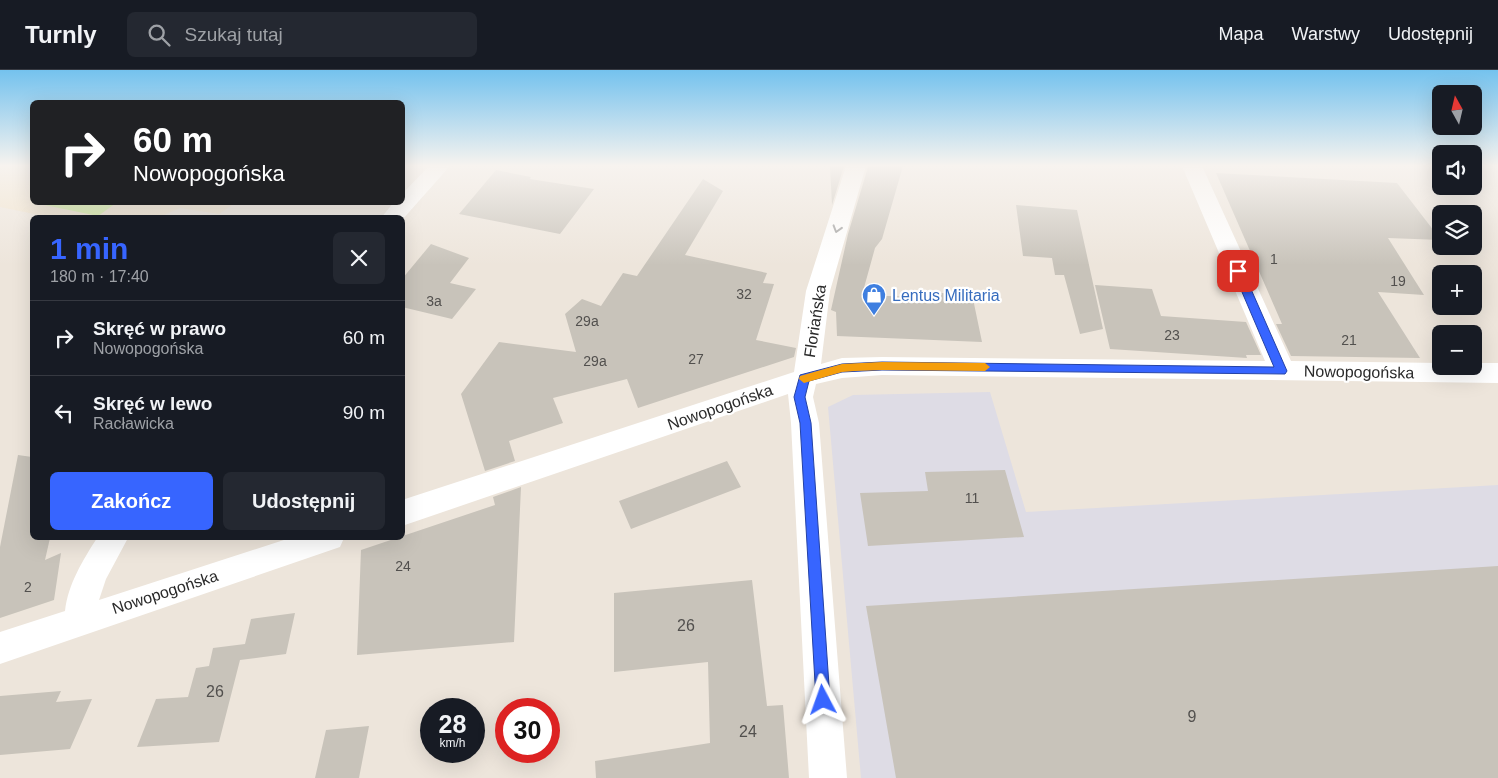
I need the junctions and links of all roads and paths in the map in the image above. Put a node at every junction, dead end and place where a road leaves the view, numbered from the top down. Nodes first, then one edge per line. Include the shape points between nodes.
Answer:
1 (846, 199) edge
2 (1207, 199) edge
3 (404, 205) edge
4 (395, 215) edge
5 (1282, 371) junction
6 (1498, 373) edge
7 (804, 378) junction
8 (405, 512) edge
9 (112, 540) edge
10 (323, 540) edge
11 (81, 620) junction
12 (0, 648) edge
13 (828, 778) edge

1 -> 7 street, Floriańska via 818,291
2 - 5 street
3 - 4 street
5 - 6 street, Nowopogońska
5 - 7 street, Nowopogońska via 882,366 842,368
7 - 8 street, Nowopogońska
7 - 13 street, Floriańska via 800,397 805,423
9 - 11 street via 92,574
10 - 11 street, Nowopogońska
11 - 12 street, Nowopogońska

